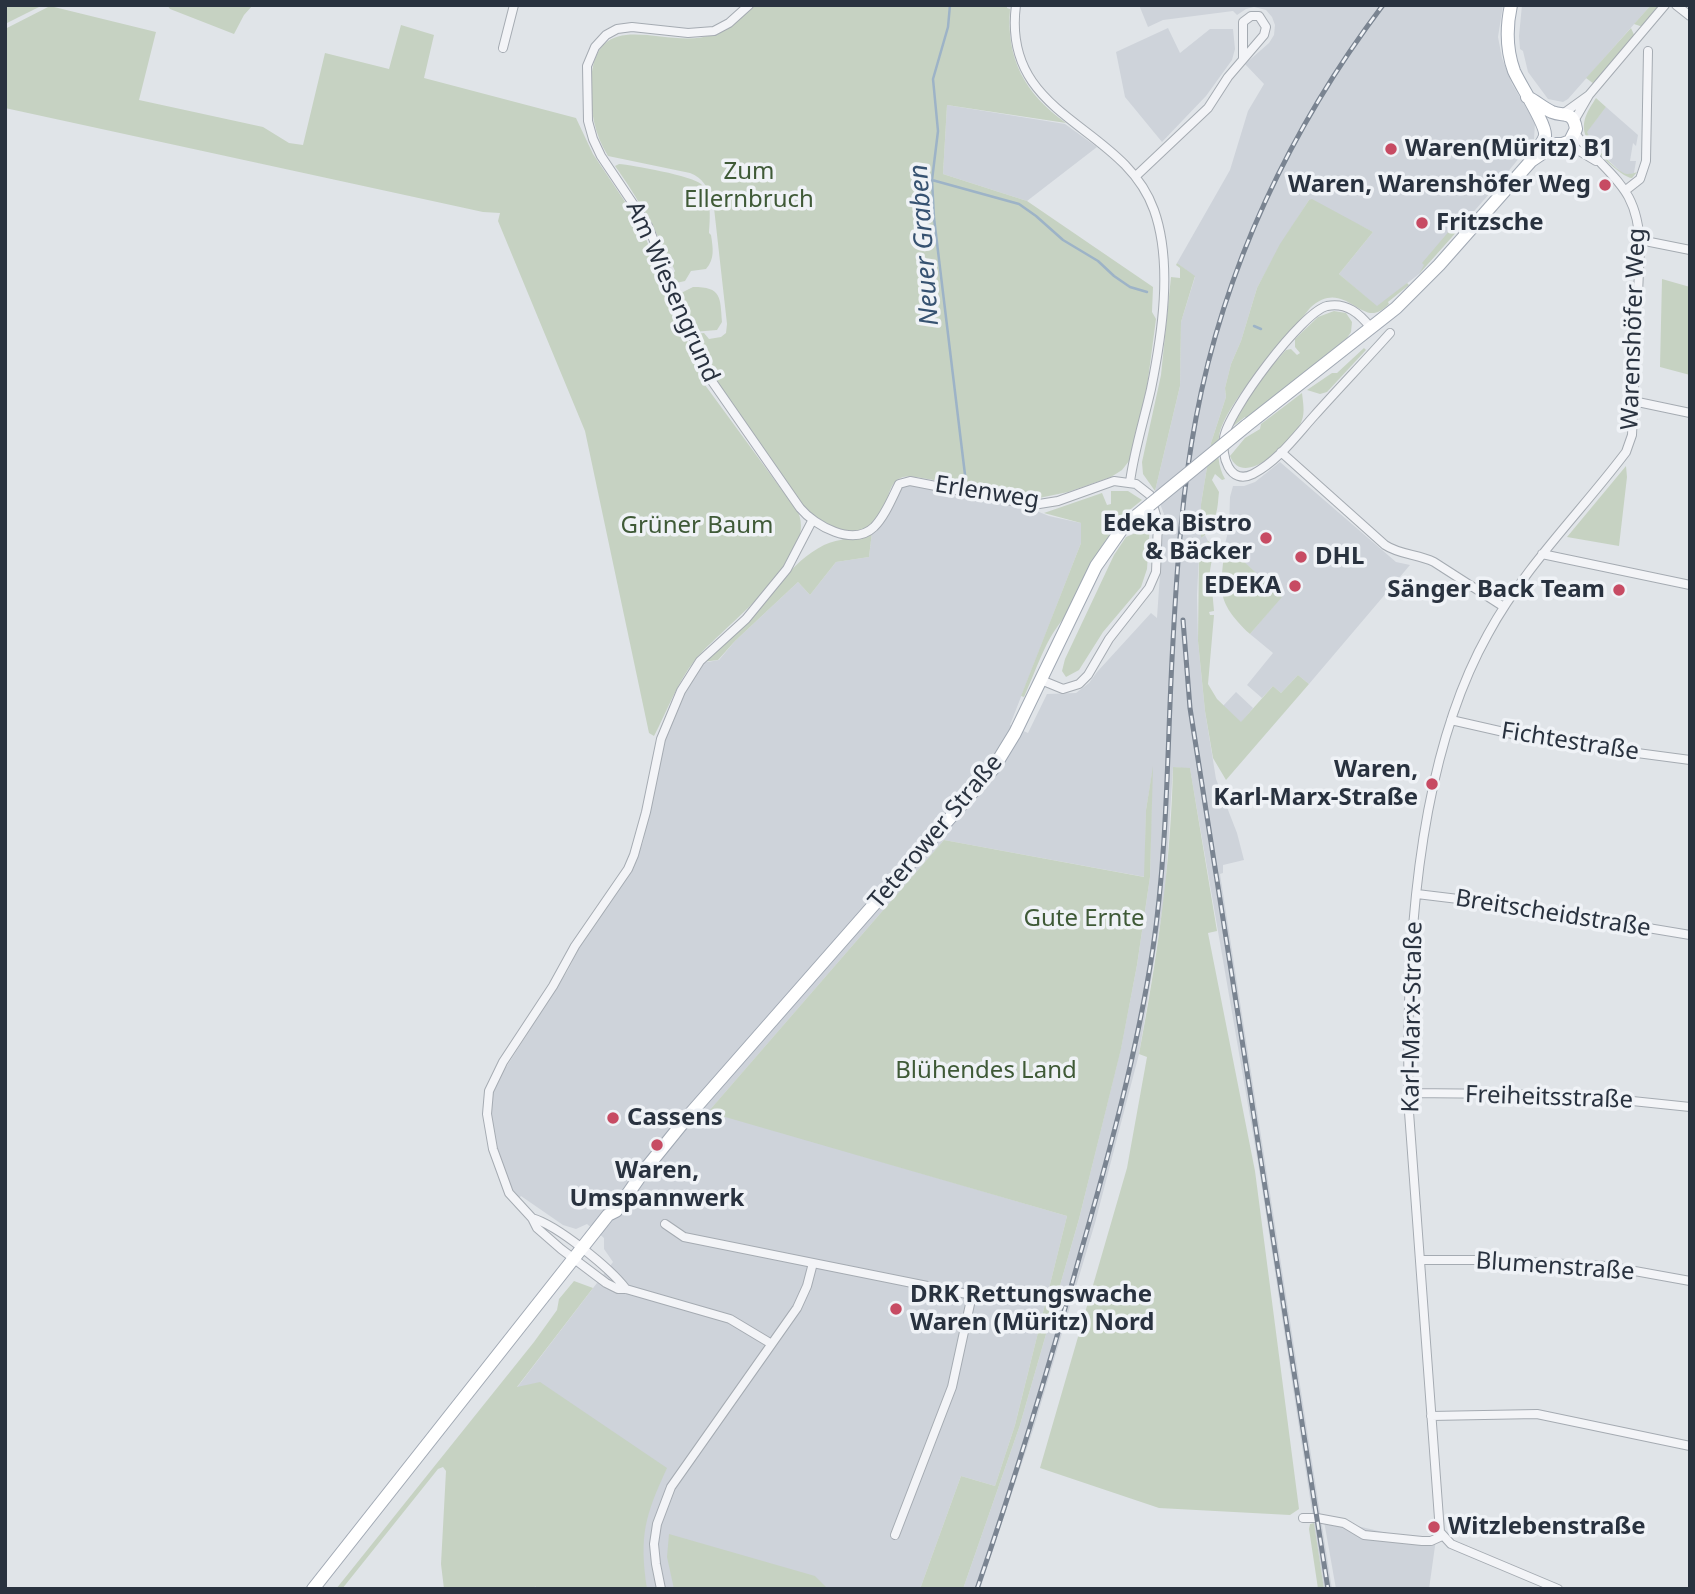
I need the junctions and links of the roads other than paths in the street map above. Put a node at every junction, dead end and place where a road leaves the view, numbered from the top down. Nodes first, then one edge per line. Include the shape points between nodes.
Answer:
1 (514, 5) edge
2 (749, 5) edge
3 (1016, 5) edge
4 (1511, 5) edge
5 (1665, 5) edge
6 (1676, 5) edge
7 (1690, 16) edge
8 (503, 48) dead end
9 (1648, 51) dead end
10 (1243, 58) junction
11 (1527, 97) junction
12 (1567, 120) junction
13 (1544, 130) junction
14 (1561, 144) junction
15 (1531, 161) junction
16 (1598, 162) junction
17 (1136, 176) junction
18 (1626, 190) junction
19 (1640, 240) junction
20 (1690, 250) edge
21 (1371, 328) junction
22 (1390, 333) dead end
23 (1633, 401) junction
24 (1690, 413) edge
25 (1281, 452) junction
26 (1130, 482) junction
27 (812, 521) junction
28 (1562, 529) joint
29 (1542, 554) junction
30 (1690, 585) edge
31 (1504, 607) junction
32 (1045, 682) junction
33 (1451, 720) junction
34 (1690, 760) edge
35 (1417, 894) junction
36 (1690, 935) edge
37 (1409, 1093) junction
38 (1690, 1107) edge
39 (532, 1219) junction
40 (665, 1224) dead end
41 (575, 1256) junction
42 (1420, 1260) junction
43 (813, 1263) junction
44 (1690, 1281) edge
45 (626, 1289) junction
46 (770, 1343) junction
47 (1431, 1416) junction
48 (1690, 1446) edge
49 (1303, 1518) dead end
50 (895, 1535) dead end
51 (1443, 1537) junction
52 (313, 1589) edge
53 (661, 1589) edge
54 (1558, 1589) edge

1 - 8 street
2 - 27 street, Am Wiesengrund via 713,31 632,27 606,35 587,66 588,121 601,156 648,226 709,377
3 - 17 street via 1016,41 1032,83 1049,103
4 - 11 main road via 1508,47
5 - 12 street
6 - 7 street
9 - 18 street via 1646,161 1640,179
10 - 10 street via 1266,31 1259,16 1243,22
10 - 17 street via 1208,108
11 - 12 main road
11 - 13 main road
12 - 13 main road, Teterower Straße via 1548,118
12 - 14 main road, Teterower Straße
12 - 16 street, Warenshöfer Weg
13 - 14 main road
13 - 15 main road, Teterower Straße
14 - 15 main road, Teterower Straße
14 - 16 street, Warenshöfer Weg
15 - 21 main road, Teterower Straße via 1419,286
16 - 18 street, Warenshöfer Weg
17 - 26 street via 1160,228 1164,274 1156,359
18 - 19 street, Warenshöfer Weg via 1637,213
19 - 20 street
19 - 23 street, Warenshöfer Weg
21 - 25 street via 1353,310 1337,305 1322,308 1244,395 1223,439 1230,471 1243,477 1252,474
21 - 32 main road, Teterower Straße, bridge via 1124,526 1097,566
22 - 25 street
23 - 24 street
23 - 28 street, Warenshöfer Weg via 1632,435 1626,452
25 - 31 street via 1385,545 1423,556
26 - 27 street, Erlenweg via 1111,482 1039,505 905,481 876,525 864,534 849,535
26 - 32 street via 1146,491 1156,510 1154,579 1102,647 1084,680 1068,688
27 - 39 street via 789,566 746,619 699,661 681,691 660,739 631,862 492,1083 486,1105 493,1150 504,1184
28 - 29 street, Karl-Marx-Straße
29 - 30 street
29 - 31 street, Karl-Marx-Straße
31 - 33 street, Karl-Marx-Straße via 1476,655
32 - 41 main road, Teterower Straße via 980,784 697,1105 621,1205
33 - 34 street, Fichtestraße via 1539,740
33 - 35 street, Karl-Marx-Straße via 1426,824
35 - 36 street, Breitscheidstraße
35 - 37 street, Karl-Marx-Straße via 1411,953
37 - 38 street, Freiheitsstraße via 1524,1094
37 - 42 street, Karl-Marx-Straße
39 - 41 street via 537,1228
39 - 41 street via 542,1221
40 - 43 street via 684,1237
41 - 45 street
41 - 45 street via 606,1283
41 - 52 main road, Teterower Straße
42 - 44 street, Blumenstraße via 1607,1266
42 - 47 street, Karl-Marx-Straße
43 - 46 street via 797,1308
43 - 50 street via 972,1295 952,1387
45 - 46 street via 730,1319
46 - 53 street via 681,1470 662,1505 654,1545
47 - 48 street via 1537,1414
47 - 51 street, Karl-Marx-Straße
49 - 51 street via 1344,1523 1364,1535 1422,1541
51 - 54 street

